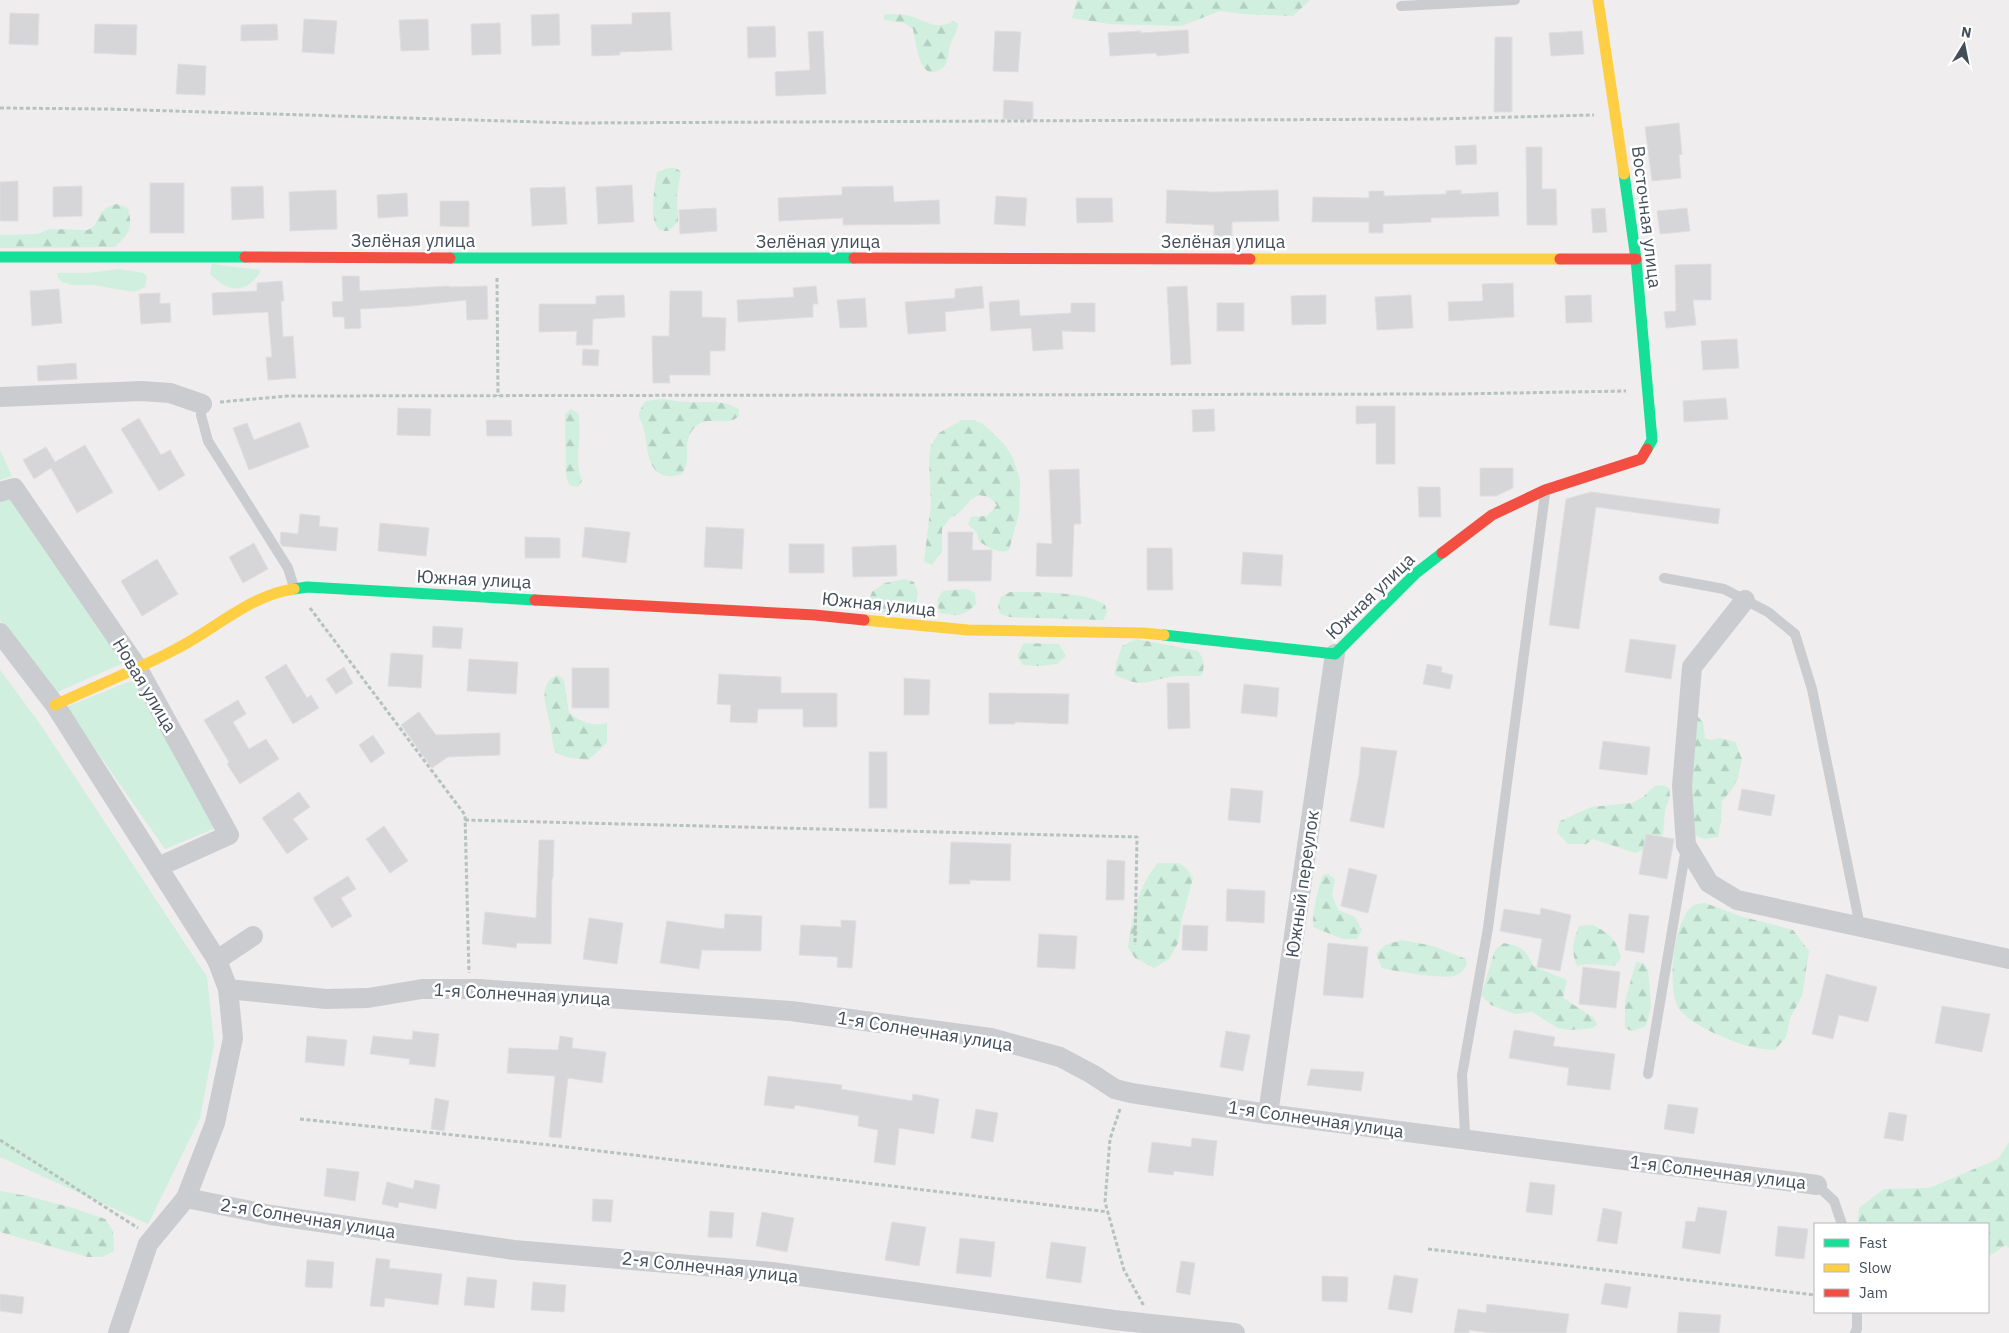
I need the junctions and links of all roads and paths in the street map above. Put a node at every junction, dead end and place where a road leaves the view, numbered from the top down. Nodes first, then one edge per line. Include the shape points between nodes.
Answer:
1 (1515, 0) edge
2 (1598, 0) edge
3 (1401, 6) dead end
4 (0, 108) edge
5 (1616, 115) junction
6 (0, 257) edge
7 (496, 258) junction
8 (1636, 259) junction
9 (1649, 390) junction
10 (498, 396) junction
11 (0, 397) edge
12 (202, 404) junction
13 (1652, 440) joint
14 (1546, 490) junction
15 (0, 492) edge
16 (1664, 578) dead end
17 (294, 588) junction
18 (1745, 600) junction
19 (0, 633) edge
20 (1335, 654) junction
21 (138, 667) junction
22 (55, 705) junction
23 (465, 820) junction
24 (1686, 845) junction
25 (158, 867) junction
26 (1860, 926) junction
27 (253, 936) dead end
28 (1135, 945) dead end
29 (2009, 959) edge
30 (217, 960) junction
31 (228, 989) junction
32 (470, 989) junction
33 (1648, 1074) dead end
34 (1125, 1092) junction
35 (1268, 1114) junction
36 (300, 1119) dead end
37 (1467, 1139) junction
38 (0, 1140) edge
39 (1817, 1185) joint
40 (186, 1198) junction
41 (1108, 1212) junction
42 (1842, 1223) edge
43 (153, 1238) junction
44 (1428, 1249) dead end
45 (1814, 1295) edge
46 (1857, 1313) edge
47 (1154, 1324) junction
48 (118, 1333) edge
49 (1235, 1333) edge
50 (1855, 1333) edge

1 - 3 lane
2 - 5 street, Восточная улица
4 - 5 path via 572,123 1435,119
5 - 8 street, Восточная улица
6 - 7 street, Зелёная улица
7 - 8 street, Зелёная улица
7 - 10 path
8 - 9 street, Восточная улица
9 - 10 path via 1436,394
9 - 13 street, Восточная улица
10 - 12 path via 288,396
11 - 12 street via 141,391 170,393
12 - 17 lane via 201,415 208,441 288,568
13 - 14 street, Южная улица via 1641,459
14 - 20 street, Южная улица via 1492,515 1415,574
14 - 37 lane via 1488,928 1462,1075
15 - 21 street, Новая улица via 14,488
16 - 18 lane via 1724,589
17 - 20 street, Южная улица via 815,614 968,630 1143,633
17 - 21 street, Южная улица via 260,601
17 - 23 path via 465,815
18 - 24 street via 1692,667 1682,786
18 - 26 lane via 1768,612 1795,634 1812,689
19 - 22 street
20 - 35 street, Южный переулок
21 - 22 street, Южная улица
21 - 25 street, Новая улица via 230,835
22 - 25 street
23 - 28 path via 1137,837
23 - 32 path
24 - 26 street via 1709,883 1737,900
24 - 33 lane
25 - 30 street
26 - 29 street
27 - 30 street
30 - 31 street
31 - 32 street, 1-я Солнечная улица via 326,999 368,998 422,989
31 - 40 street via 233,1038 216,1123
32 - 34 street, 1-я Солнечная улица via 791,1011 991,1038 1060,1057
34 - 35 street, 1-я Солнечная улица
34 - 41 path via 1110,1139 1105,1202
35 - 37 street, 1-я Солнечная улица
36 - 41 path via 550,1145
37 - 39 street, 1-я Солнечная улица
38 - 43 path
39 - 42 lane via 1834,1201
40 - 43 street
40 - 47 street, 2-я Солнечная улица via 514,1250 772,1272
41 - 47 path via 1124,1270
43 - 48 street via 148,1244
44 - 45 path
46 - 50 lane
47 - 49 street, 2-я Солнечная улица

